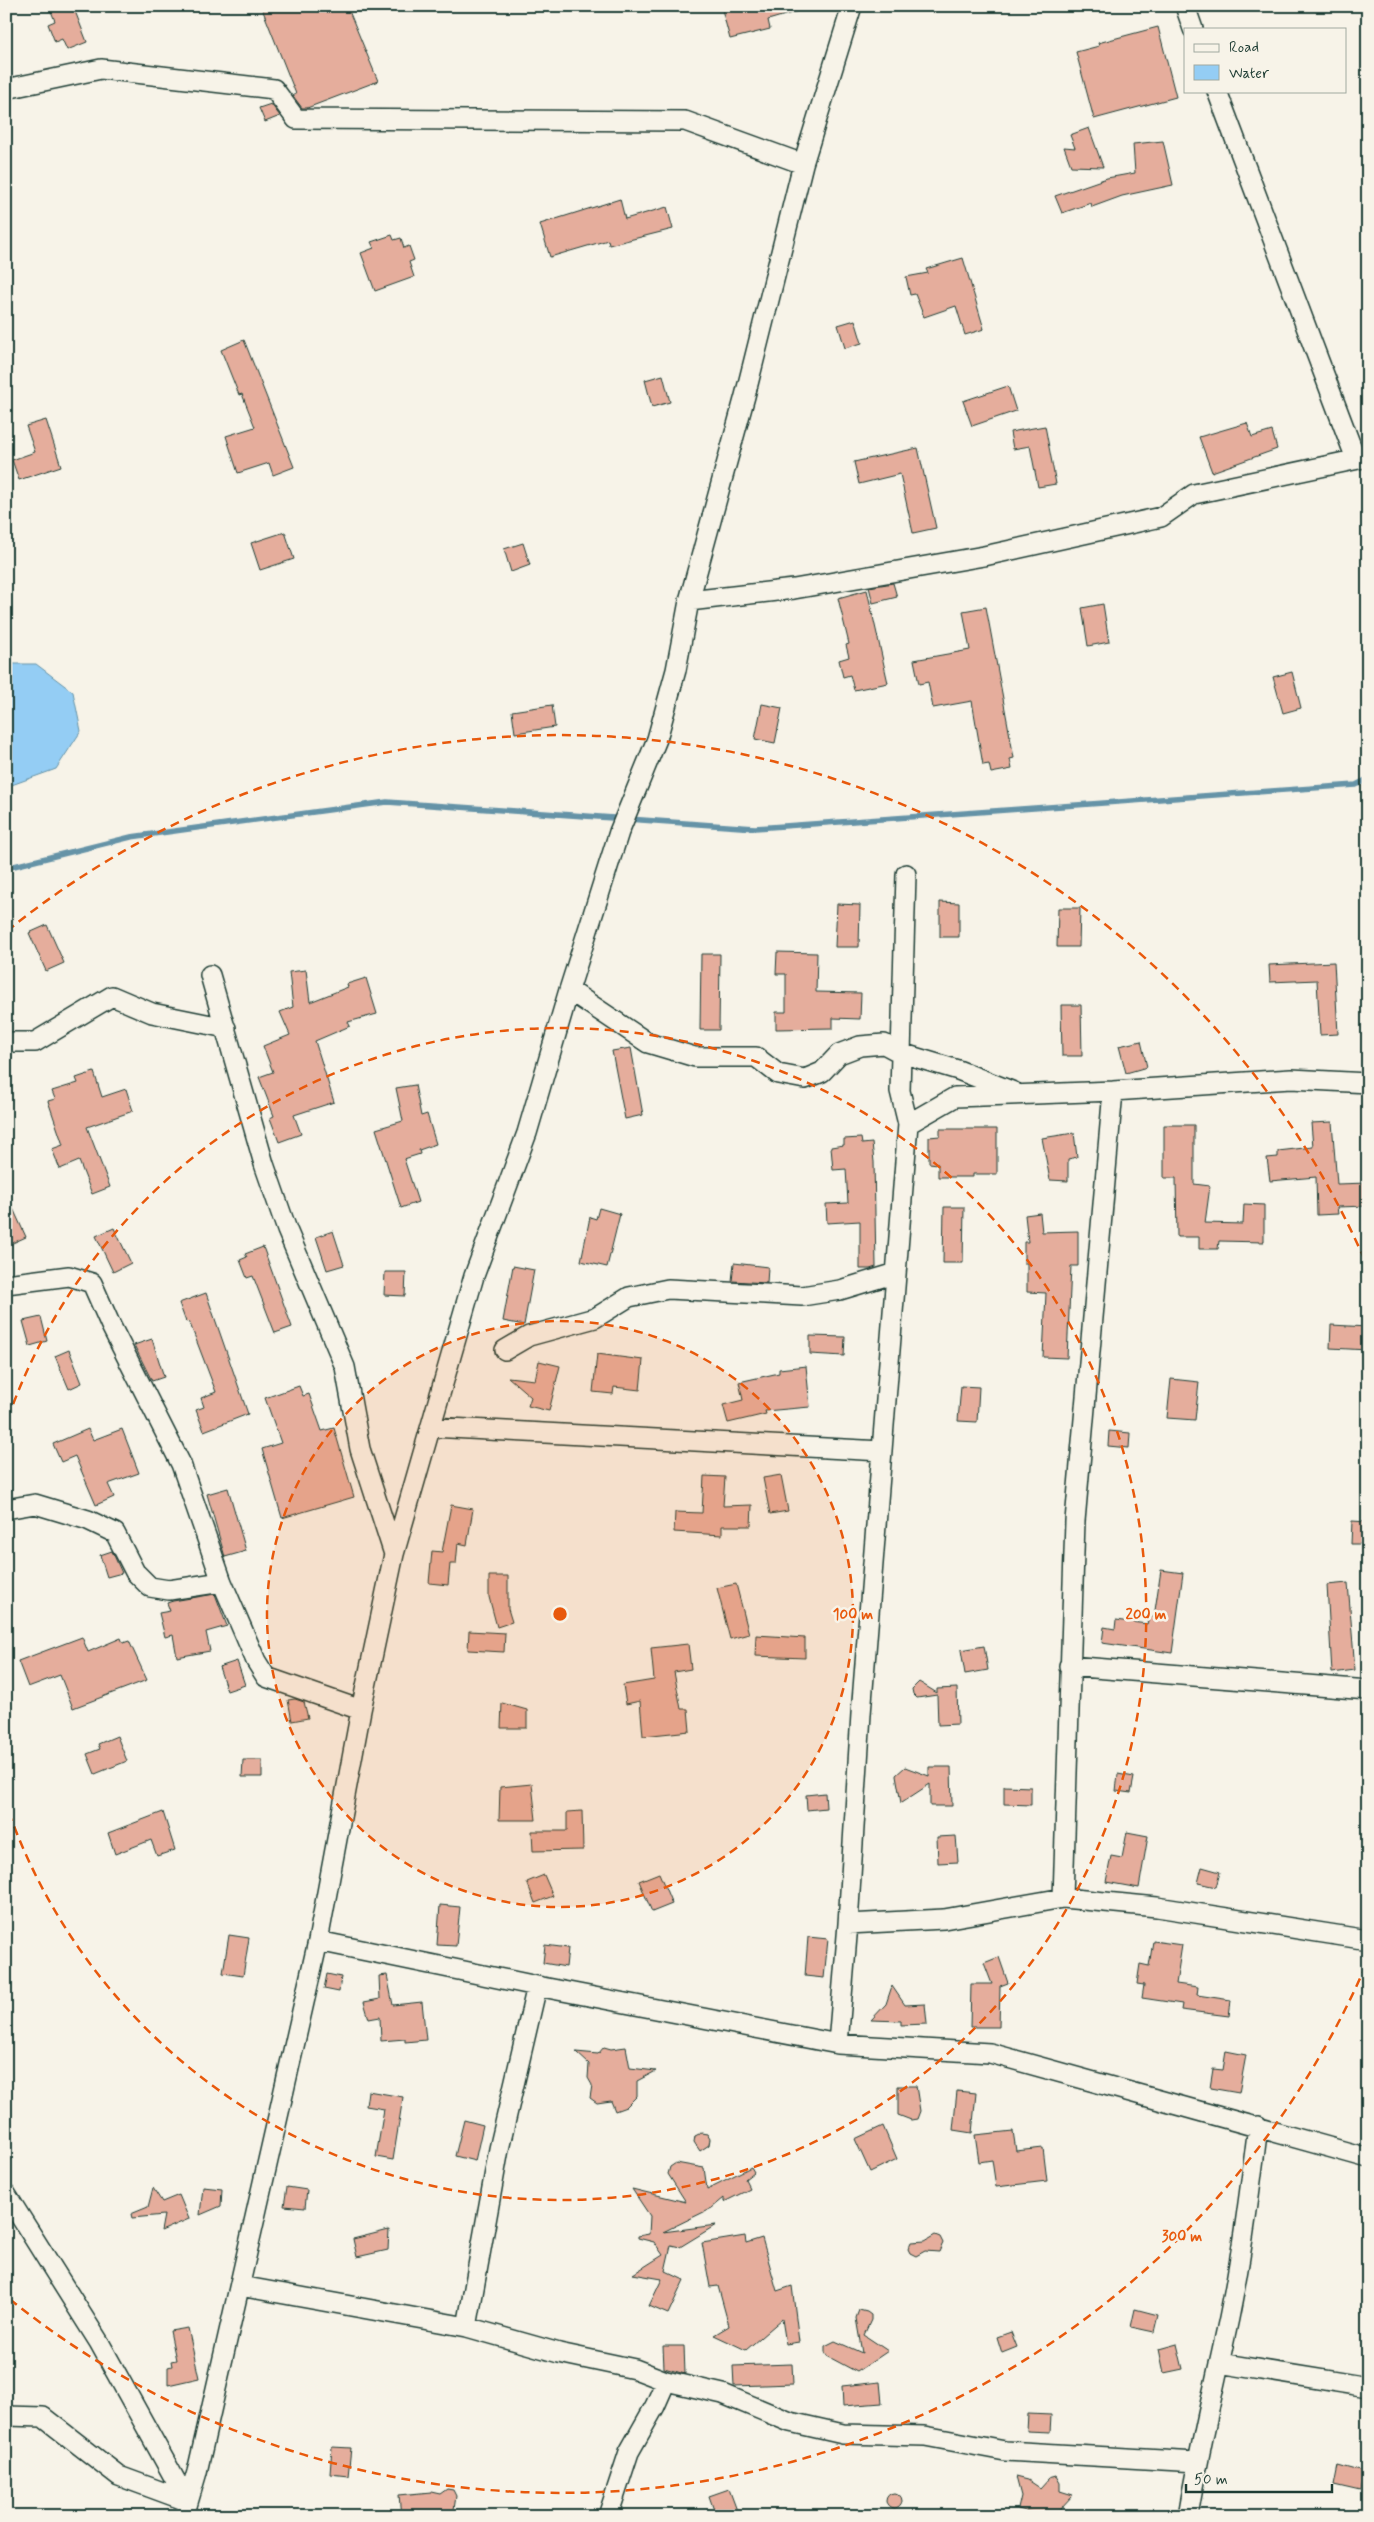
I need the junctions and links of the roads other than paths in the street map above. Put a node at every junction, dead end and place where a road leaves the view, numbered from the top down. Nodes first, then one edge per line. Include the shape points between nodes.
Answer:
1 (852, 6) edge
2 (1184, 6) edge
3 (1193, 28) edge
4 (6, 89) edge
5 (1217, 92) edge
6 (803, 164) junction
7 (1362, 458) edge
8 (689, 600) junction
9 (906, 874) dead end
10 (210, 975) dead end
11 (569, 990) junction
12 (226, 1028) junction
13 (6, 1042) edge
14 (901, 1053) junction
15 (1368, 1082) edge
16 (1113, 1091) junction
17 (1021, 1094) junction
18 (908, 1124) junction
19 (896, 1273) junction
20 (6, 1284) edge
21 (505, 1350) dead end
22 (431, 1427) junction
23 (882, 1451) junction
24 (6, 1510) edge
25 (394, 1554) junction
26 (222, 1582) junction
27 (1069, 1666) junction
28 (1368, 1690) edge
29 (361, 1710) junction
30 (1063, 1898) junction
31 (848, 1924) junction
32 (1368, 1940) edge
33 (318, 1941) junction
34 (536, 1986) junction
35 (838, 2044) junction
36 (1258, 2126) junction
37 (1368, 2158) edge
38 (6, 2194) edge
39 (240, 2286) junction
40 (467, 2327) junction
41 (1218, 2363) junction
42 (666, 2381) junction
43 (1368, 2387) edge
44 (6, 2416) edge
45 (1197, 2462) junction
46 (186, 2508) edge
47 (608, 2516) edge
48 (1188, 2516) edge

1 - 6 street
2 - 3 street
4 - 6 street via 100,69 274,90 296,119 685,121
5 - 7 street
6 - 8 street via 745,396
7 - 8 street via 1194,494 1161,518 984,556 794,589
8 - 11 street via 676,670 656,739 619,832
9 - 14 street
10 - 12 street
11 - 14 street via 648,1043 696,1057 756,1057 778,1074 806,1079 822,1072 839,1054 860,1046 884,1044
11 - 22 street via 527,1134 474,1276
12 - 13 street via 152,1013 112,996 35,1042
12 - 25 street via 264,1164 287,1230 345,1367 360,1450
14 - 17 street
14 - 18 street via 900,1091
15 - 16 street via 1291,1079
16 - 17 street
16 - 27 street via 1075,1521
17 - 18 street via 954,1097
18 - 19 street
19 - 21 street via 840,1290 802,1296 668,1289 629,1297 595,1318 529,1336
19 - 23 street
20 - 26 street via 69,1276 92,1283 181,1464
22 - 23 street
22 - 25 street
23 - 31 street
24 - 26 street via 35,1504 88,1520 115,1533 135,1572 150,1587 169,1590
25 - 29 street
26 - 29 street via 266,1677
27 - 28 street
27 - 30 street
29 - 33 street
30 - 31 street via 944,1919
30 - 32 street via 1157,1907
31 - 35 street
33 - 34 street
33 - 39 street
34 - 35 street
34 - 40 street via 499,2150
35 - 36 street via 990,2052
36 - 37 street
36 - 41 street via 1246,2224
38 - 46 street via 99,2342
39 - 40 street
39 - 46 street
40 - 42 street via 559,2353 635,2369
41 - 43 street
41 - 45 street
42 - 45 street via 723,2394 790,2422 843,2434 924,2436 1005,2451
42 - 47 street via 629,2452
44 - 46 street via 43,2417 119,2476
45 - 48 street

